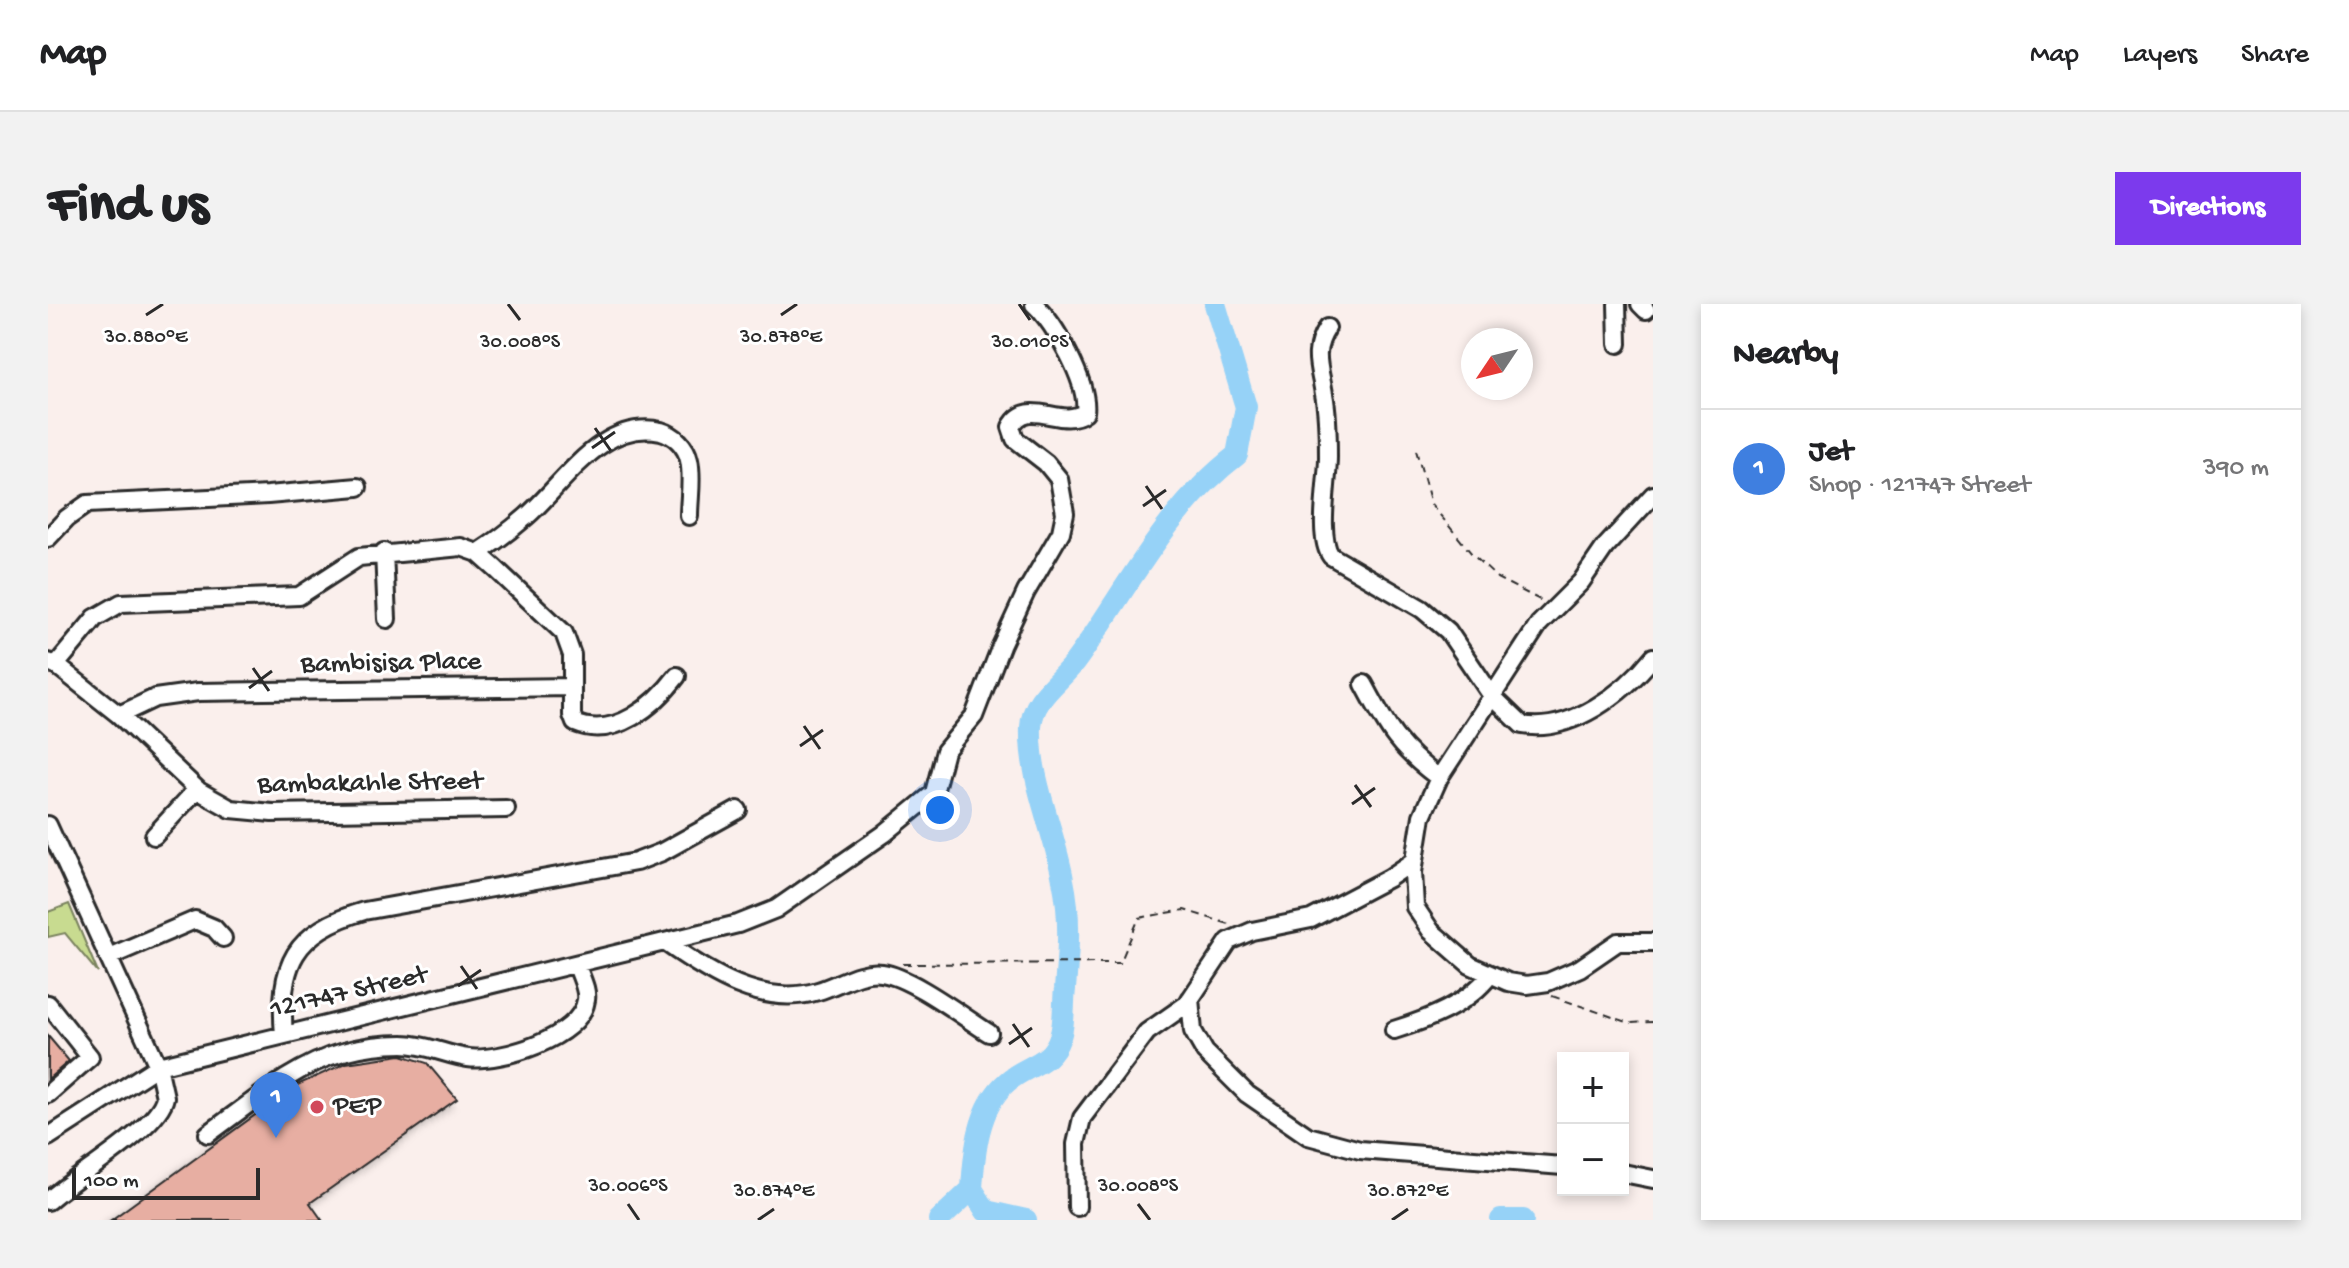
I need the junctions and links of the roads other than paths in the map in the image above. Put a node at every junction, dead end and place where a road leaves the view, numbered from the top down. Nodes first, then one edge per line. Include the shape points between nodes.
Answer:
1 (1034, 304) edge
2 (1617, 304) edge
3 (1327, 328) dead end
4 (1618, 344) dead end
5 (358, 487) dead end
6 (1653, 495) edge
7 (689, 516) dead end
8 (48, 538) edge
9 (384, 552) junction
10 (478, 553) junction
11 (387, 619) dead end
12 (1653, 657) edge
13 (52, 664) edge
14 (677, 676) dead end
15 (1364, 684) dead end
16 (572, 687) junction
17 (1492, 696) junction
18 (119, 715) junction
19 (1439, 778) junction
20 (197, 789) junction
21 (506, 809) dead end
22 (738, 810) dead end
23 (49, 830) edge
24 (154, 836) dead end
25 (1414, 861) junction
26 (223, 938) dead end
27 (1653, 942) edge
28 (666, 943) junction
29 (111, 956) junction
30 (577, 965) junction
31 (1490, 975) junction
32 (1190, 999) junction
33 (48, 1004) edge
34 (1394, 1030) dead end
35 (989, 1033) dead end
36 (284, 1035) junction
37 (158, 1066) junction
38 (48, 1094) edge
39 (208, 1134) dead end
40 (48, 1137) edge
41 (1557, 1166) edge
42 (1629, 1174) edge
43 (1653, 1179) edge
44 (48, 1201) edge
45 (1077, 1207) dead end

1 - 28 street, 121747 Street via 1054,326 1082,381 1085,412 1065,420 1025,413 1011,427 1015,439 1059,479 1065,513 1061,532 1026,592 974,716 945,751 934,793 776,909
2 - 4 street
3 - 17 street via 1316,353 1328,456 1327,553 1422,609 1448,631
5 - 8 street via 106,501 77,509
6 - 17 street via 1525,643
7 - 10 street via 685,448 665,432 637,430 603,443 529,515
9 - 10 street via 450,547
9 - 11 street
9 - 13 street via 359,557 299,596 121,603 95,618
10 - 16 street via 564,633 572,649
12 - 17 street via 1622,690 1562,721 1522,725
13 - 18 street, Bambakahle Street
14 - 16 street via 652,704 616,724 587,727 573,720
15 - 19 street via 1393,738
16 - 18 street, Bambisisa Place via 198,692 155,698
17 - 19 street
18 - 20 street, Bambakahle Street
19 - 25 street via 1422,816
20 - 21 street, Bambakahle Street via 220,805 256,813
20 - 24 street
22 - 36 street via 636,862 364,911 325,925 301,943 292,958 282,996
23 - 29 street
25 - 31 street via 1413,893 1421,918 1449,950
25 - 32 street via 1311,919 1229,941
26 - 29 street via 195,920
27 - 31 street via 1618,942 1561,978 1529,985
28 - 30 street, 121747 Street
28 - 35 street via 708,971 773,994 804,995 867,973 886,974
29 - 37 street
30 - 36 street, 121747 Street
30 - 39 street via 585,988 582,1011 545,1040 486,1058 403,1044 346,1052 309,1065
31 - 34 street via 1465,999
32 - 41 street via 1193,1031 1205,1052 1247,1094 1308,1136 1360,1150
32 - 45 street via 1147,1032 1082,1118 1076,1144
33 - 38 street via 90,1057
36 - 37 street, 121747 Street
37 - 40 street, 121747 Street
37 - 44 street via 165,1097 153,1121
42 - 43 street

